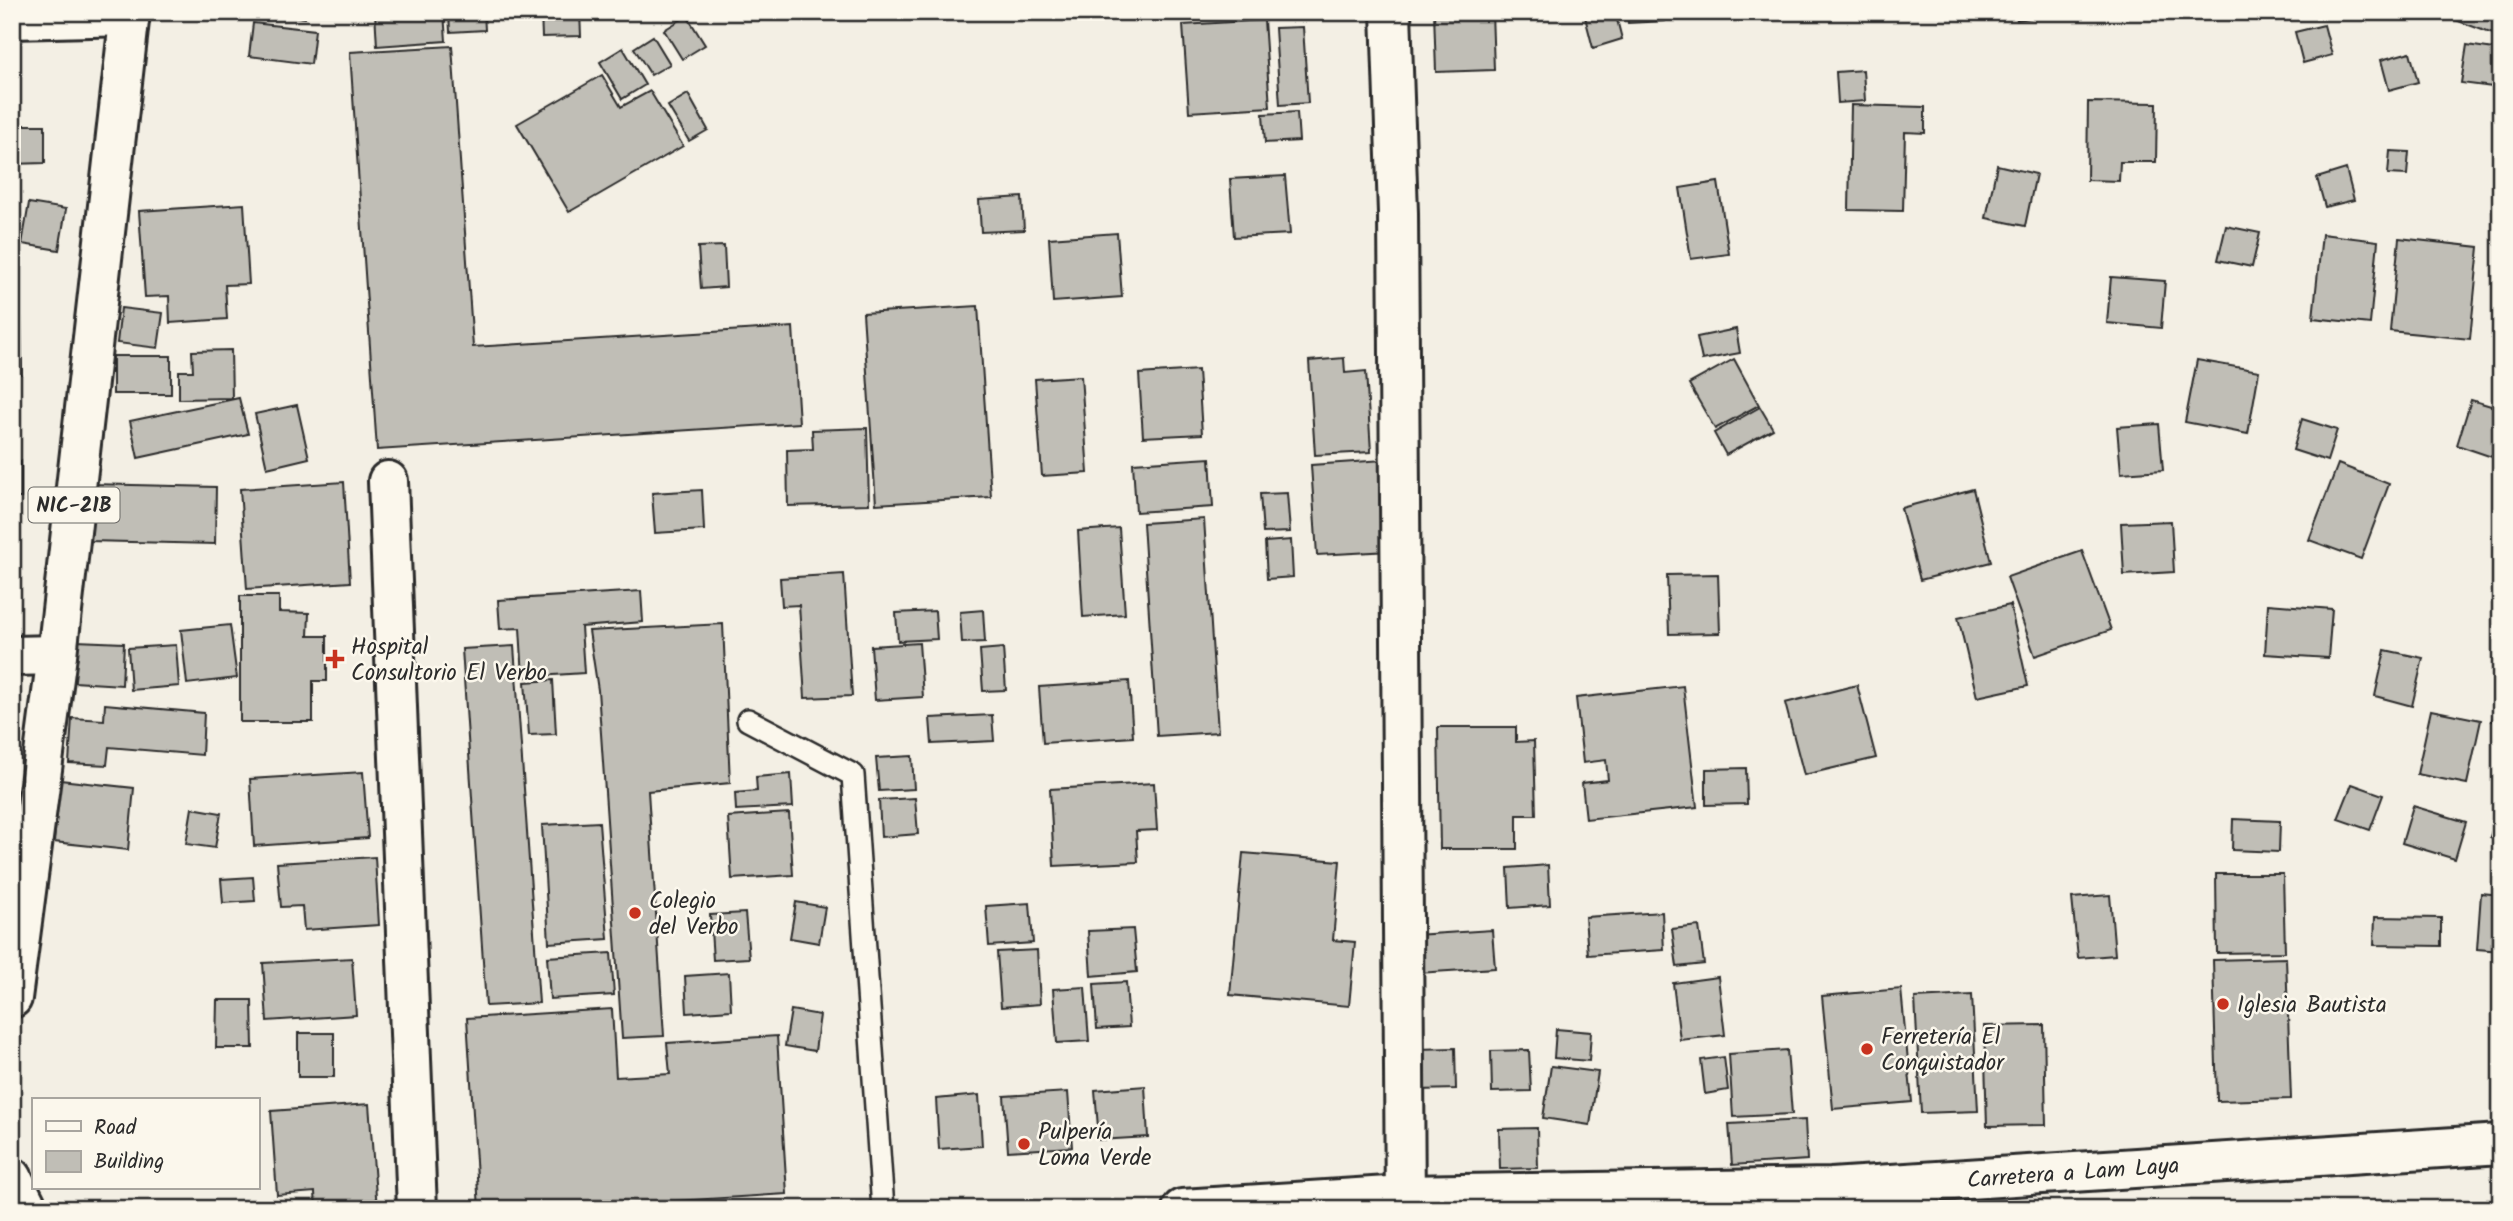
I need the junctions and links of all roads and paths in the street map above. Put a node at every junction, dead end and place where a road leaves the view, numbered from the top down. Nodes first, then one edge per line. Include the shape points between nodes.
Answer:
1 (1391, 12) edge
2 (130, 14) edge
3 (12, 19) edge
4 (388, 481) dead end
5 (57, 654) junction
6 (12, 656) edge
7 (748, 720) dead end
8 (12, 998) edge
9 (2501, 1144) edge
10 (12, 1177) edge
11 (1831, 1198) edge
12 (1404, 1202) edge
13 (28, 1209) edge
14 (417, 1209) edge
15 (883, 1209) edge
16 (1182, 1209) edge

1 - 12 main road via 1398,213
2 - 3 main road
2 - 5 main road, NIC-21B
4 - 14 main road
5 - 6 main road
5 - 8 main road, NIC-21B
7 - 15 lane via 853,775
9 - 11 main road, Carretera a Lam Laya
10 - 13 main road
11 - 12 main road, Carretera a Lam Laya
12 - 16 main road, Carretera a Lam Laya

